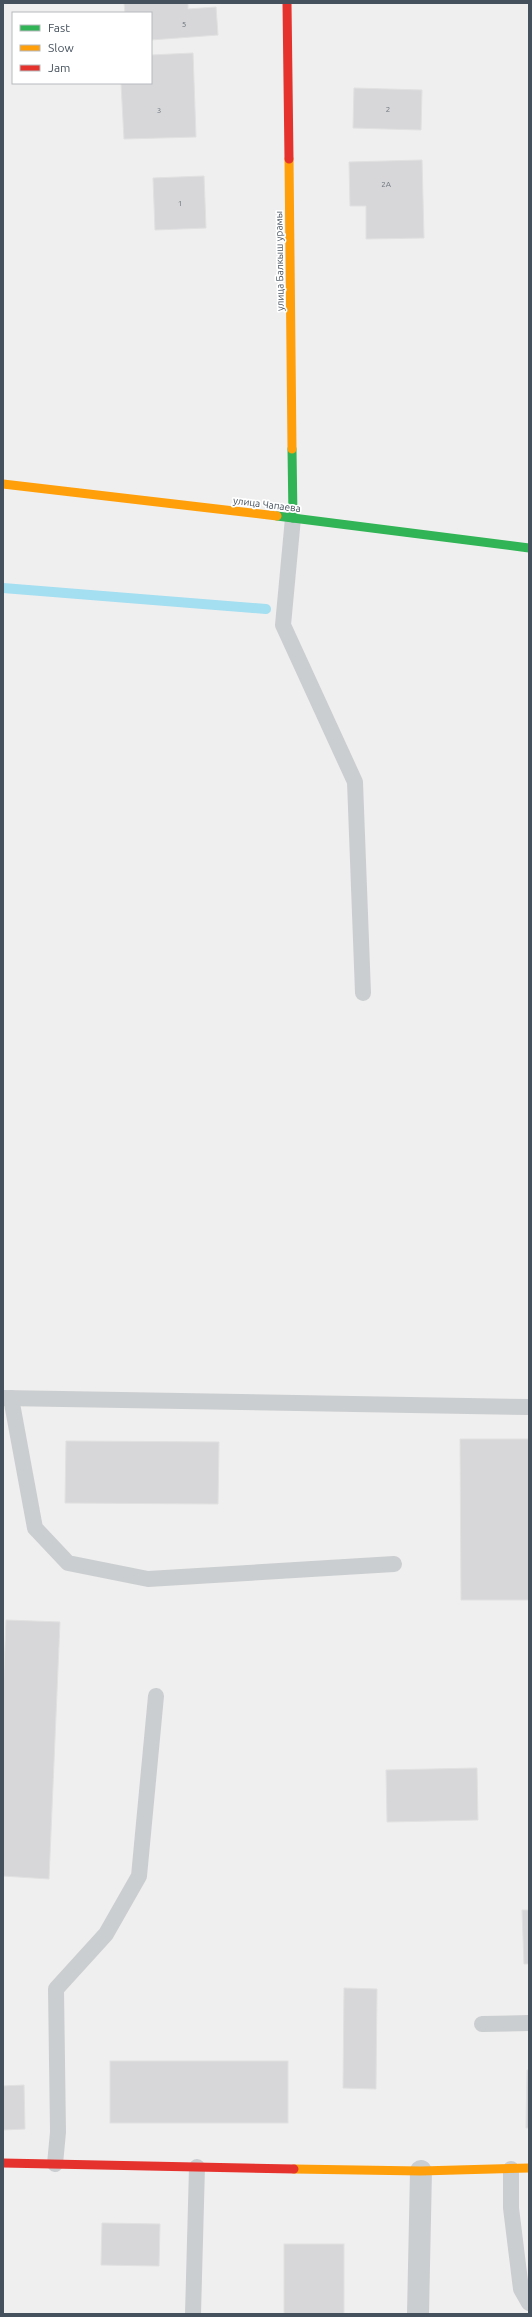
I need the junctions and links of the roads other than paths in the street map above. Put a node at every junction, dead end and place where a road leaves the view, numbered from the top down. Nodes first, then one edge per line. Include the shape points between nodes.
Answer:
1 (286, 3) edge
2 (3, 484) edge
3 (293, 518) junction
4 (529, 548) edge
5 (363, 993) dead end
6 (7, 1398) edge
7 (529, 1407) edge
8 (394, 1564) dead end
9 (156, 1696) dead end
10 (529, 2023) edge
11 (482, 2024) dead end
12 (3, 2163) edge
13 (55, 2164) junction
14 (197, 2167) junction
15 (529, 2168) edge
16 (511, 2169) junction
17 (421, 2171) junction
18 (529, 2302) edge
19 (193, 2314) edge
20 (418, 2314) edge

1 - 3 street, улица Балкыш урамы
2 - 3 street, улица Чапаева
3 - 4 street, улица Чапаева
3 - 5 lane via 283,625 355,782
6 - 7 lane
6 - 8 lane via 35,1528 68,1563 148,1579
9 - 13 lane via 139,1876 106,1934 56,1989 58,2132
10 - 11 lane
12 - 13 street
13 - 14 street
14 - 17 street
14 - 19 lane
15 - 16 street
16 - 17 street
16 - 18 lane via 511,2208 521,2289
17 - 20 street

